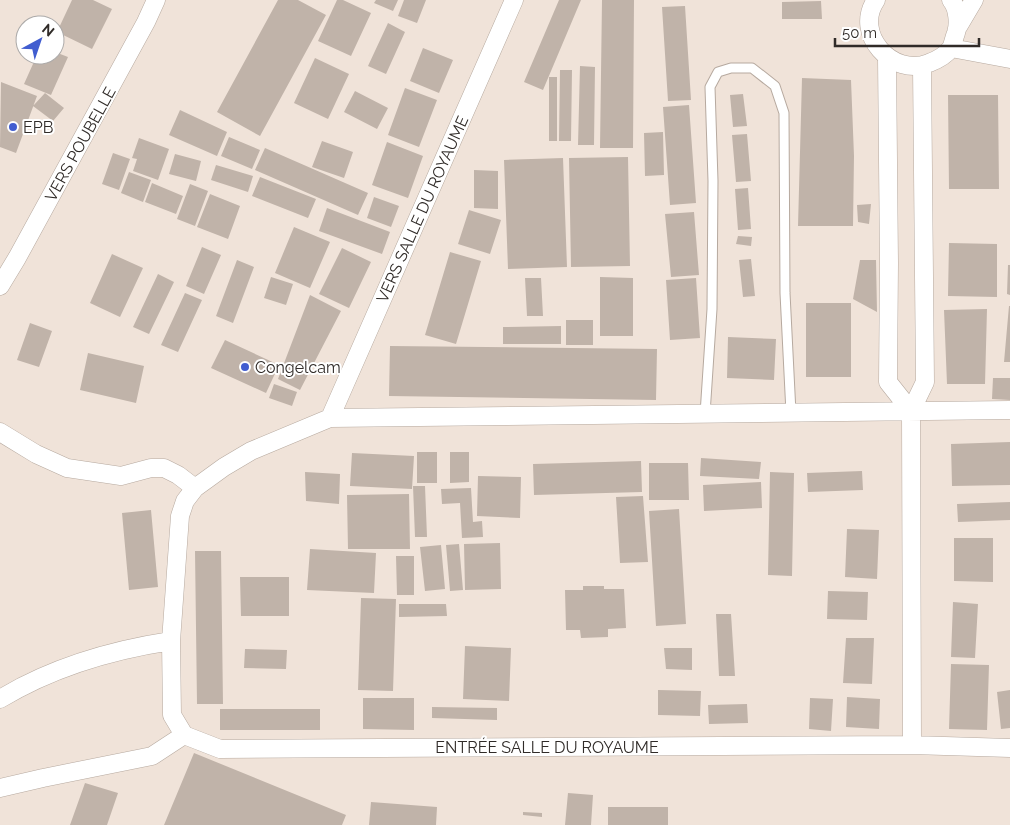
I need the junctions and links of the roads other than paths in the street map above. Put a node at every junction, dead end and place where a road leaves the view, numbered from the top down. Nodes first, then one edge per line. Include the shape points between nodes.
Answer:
1 (156, 0) edge
2 (514, 0) edge
3 (876, 0) edge
4 (951, 0) edge
5 (974, 0) edge
6 (958, 26) junction
7 (950, 48) junction
8 (887, 58) junction
9 (1010, 59) edge
10 (922, 66) junction
11 (0, 286) edge
12 (1010, 410) edge
13 (911, 411) junction
14 (791, 413) junction
15 (705, 414) junction
16 (330, 418) junction
17 (0, 432) edge
18 (194, 488) junction
19 (171, 641) junction
20 (0, 699) edge
21 (184, 735) junction
22 (912, 745) junction
23 (1010, 748) edge
24 (0, 788) edge

1 - 11 street, VERS POUBELLE
2 - 16 street, VERS SALLE DU ROYAUME
3 - 8 street via 869,24 874,43
4 - 6 street
5 - 6 street
6 - 7 street
7 - 9 street
7 - 10 street via 938,60
8 - 10 street via 905,66
8 - 13 street via 888,382
10 - 13 street via 925,382
12 - 13 street
13 - 14 street
13 - 22 street
14 - 15 street
14 - 15 lane via 785,293 784,113 775,86 752,68 731,68 718,72 710,87 712,309
15 - 16 street
16 - 18 street via 251,451
17 - 18 street via 67,468 121,476 164,468
18 - 19 street via 184,501 180,516
19 - 20 street via 102,656 21,687
19 - 21 street via 172,715
21 - 22 street, ENTRÉE SALLE DU ROYAUME via 220,749
21 - 24 street via 152,756
22 - 23 street, ENTRÉE SALLE DU ROYAUME

